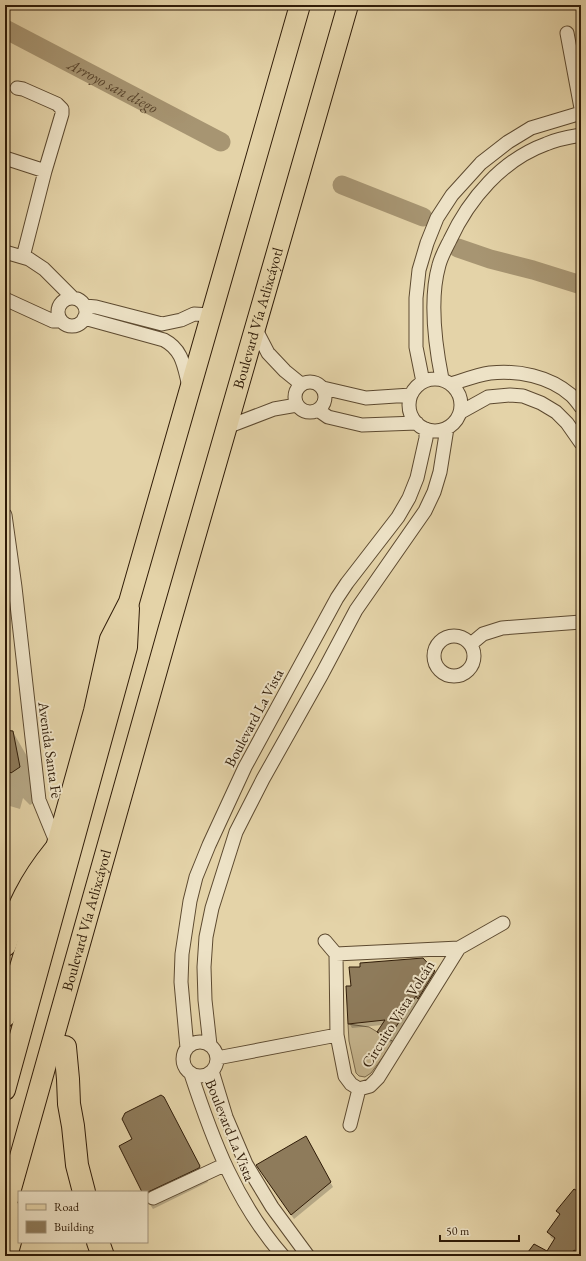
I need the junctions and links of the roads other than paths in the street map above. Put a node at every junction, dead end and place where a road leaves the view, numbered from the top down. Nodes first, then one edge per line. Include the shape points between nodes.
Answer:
1 (300, 5) edge
2 (348, 5) edge
3 (567, 34) dead end
4 (17, 88) dead end
5 (581, 108) edge
6 (581, 113) edge
7 (581, 135) edge
8 (5, 158) edge
9 (45, 171) junction
10 (5, 252) edge
11 (22, 257) junction
12 (72, 298) junction
13 (5, 299) edge
14 (84, 312) junction
15 (212, 315) junction
16 (61, 321) junction
17 (255, 328) junction
18 (423, 382) junction
19 (447, 382) junction
20 (301, 384) junction
21 (323, 388) junction
22 (190, 390) junction
23 (411, 396) junction
24 (297, 405) junction
25 (581, 407) edge
26 (318, 410) junction
27 (461, 412) junction
28 (421, 426) junction
29 (227, 427) junction
30 (447, 428) junction
31 (581, 443) edge
32 (5, 515) edge
33 (129, 602) junction
34 (581, 622) edge
35 (168, 630) junction
36 (470, 644) dead end
37 (302, 662) junction
38 (322, 674) junction
39 (56, 847) junction
40 (503, 923) dead end
41 (325, 941) dead end
42 (5, 945) edge
43 (459, 948) junction
44 (336, 954) junction
45 (5, 1017) edge
46 (337, 1035) junction
47 (210, 1045) junction
48 (65, 1047) junction
49 (187, 1048) junction
50 (217, 1058) junction
51 (212, 1071) junction
52 (191, 1074) junction
53 (359, 1089) junction
54 (5, 1090) edge
55 (350, 1125) dead end
56 (224, 1165) junction
57 (25, 1191) edge
58 (84, 1191) edge
59 (153, 1198) dead end
60 (5, 1210) edge
61 (18, 1217) edge
62 (98, 1243) edge
63 (279, 1255) edge
64 (7, 1256) edge
65 (103, 1256) edge
66 (308, 1256) edge

1 - 15 main road
2 - 17 main road, Boulevard Vía Atlixcáyotl
3 - 5 street
4 - 9 street via 57,104 62,109
6 - 18 street via 531,128 508,142 481,163 452,195 437,218 427,243 417,284 416,347
7 - 19 street via 546,144 518,158 474,199 457,224 439,265 433,303 438,359
8 - 9 street
9 - 11 street
10 - 11 street
11 - 12 street via 44,269
12 - 14 street via 77,299
12 - 16 street via 66,299 58,309
13 - 16 street via 53,321
14 - 15 street via 96,307 162,324 194,314
14 - 16 street via 80,323 74,326
14 - 22 street via 171,343 182,358
15 - 22 main road
17 - 20 street via 268,353
17 - 29 main road, Boulevard Vía Atlixcáyotl
18 - 19 street via 432,379
18 - 23 street
19 - 25 street via 484,374 510,372 543,378 558,386
19 - 27 street via 458,392 462,402
20 - 21 street via 313,381
20 - 24 street via 295,393 294,400
21 - 23 street via 366,398
21 - 26 street via 325,400
22 - 33 main road
23 - 28 street via 411,415
24 - 26 street via 306,412
24 - 29 street via 274,409
26 - 28 street via 328,417 362,425
27 - 30 street via 456,422
27 - 31 street via 488,397 523,396 556,412
28 - 30 street via 436,431
28 - 37 street, Boulevard La Vista via 426,438 417,478 409,498 398,517 337,598
29 - 35 main road, Boulevard Vía Atlixcáyotl
30 - 38 street via 440,472 425,511 356,610
32 - 39 street, Avenida Santa Fe via 39,800
33 - 39 main road via 110,638 94,711
33 - 54 main road via 127,647
34 - 36 street via 502,628 483,634
35 - 48 main road, Boulevard Vía Atlixcáyotl via 168,677
35 - 60 main road, Boulevard Vía Atlixcáyotl
37 - 38 street
37 - 49 street, Boulevard La Vista via 244,768 196,877 182,954 181,982
38 - 47 street via 236,832 212,908 206,937 204,967
39 - 42 highway via 22,899
39 - 45 main road
40 - 43 street, Circuito Vista Volcán
41 - 44 street
43 - 44 street, Circuito Vista Volcán
43 - 53 street, Circuito Vista Volcán via 378,1078 370,1086
44 - 46 street, Circuito Vista Volcán
46 - 50 street
46 - 53 street, Circuito Vista Volcán via 345,1076
47 - 49 street via 194,1043
47 - 50 street
48 - 57 main road, Boulevard Vía Atlixcáyotl
48 - 58 highway via 69,1104 77,1165
49 - 52 street via 182,1062
50 - 51 street
51 - 52 street via 206,1076 198,1077
51 - 66 street, Boulevard La Vista via 226,1117 246,1164 272,1207
52 - 56 street, Boulevard La Vista via 206,1122
53 - 55 street
56 - 59 street
56 - 63 street, Boulevard La Vista
61 - 64 main road
62 - 65 highway

